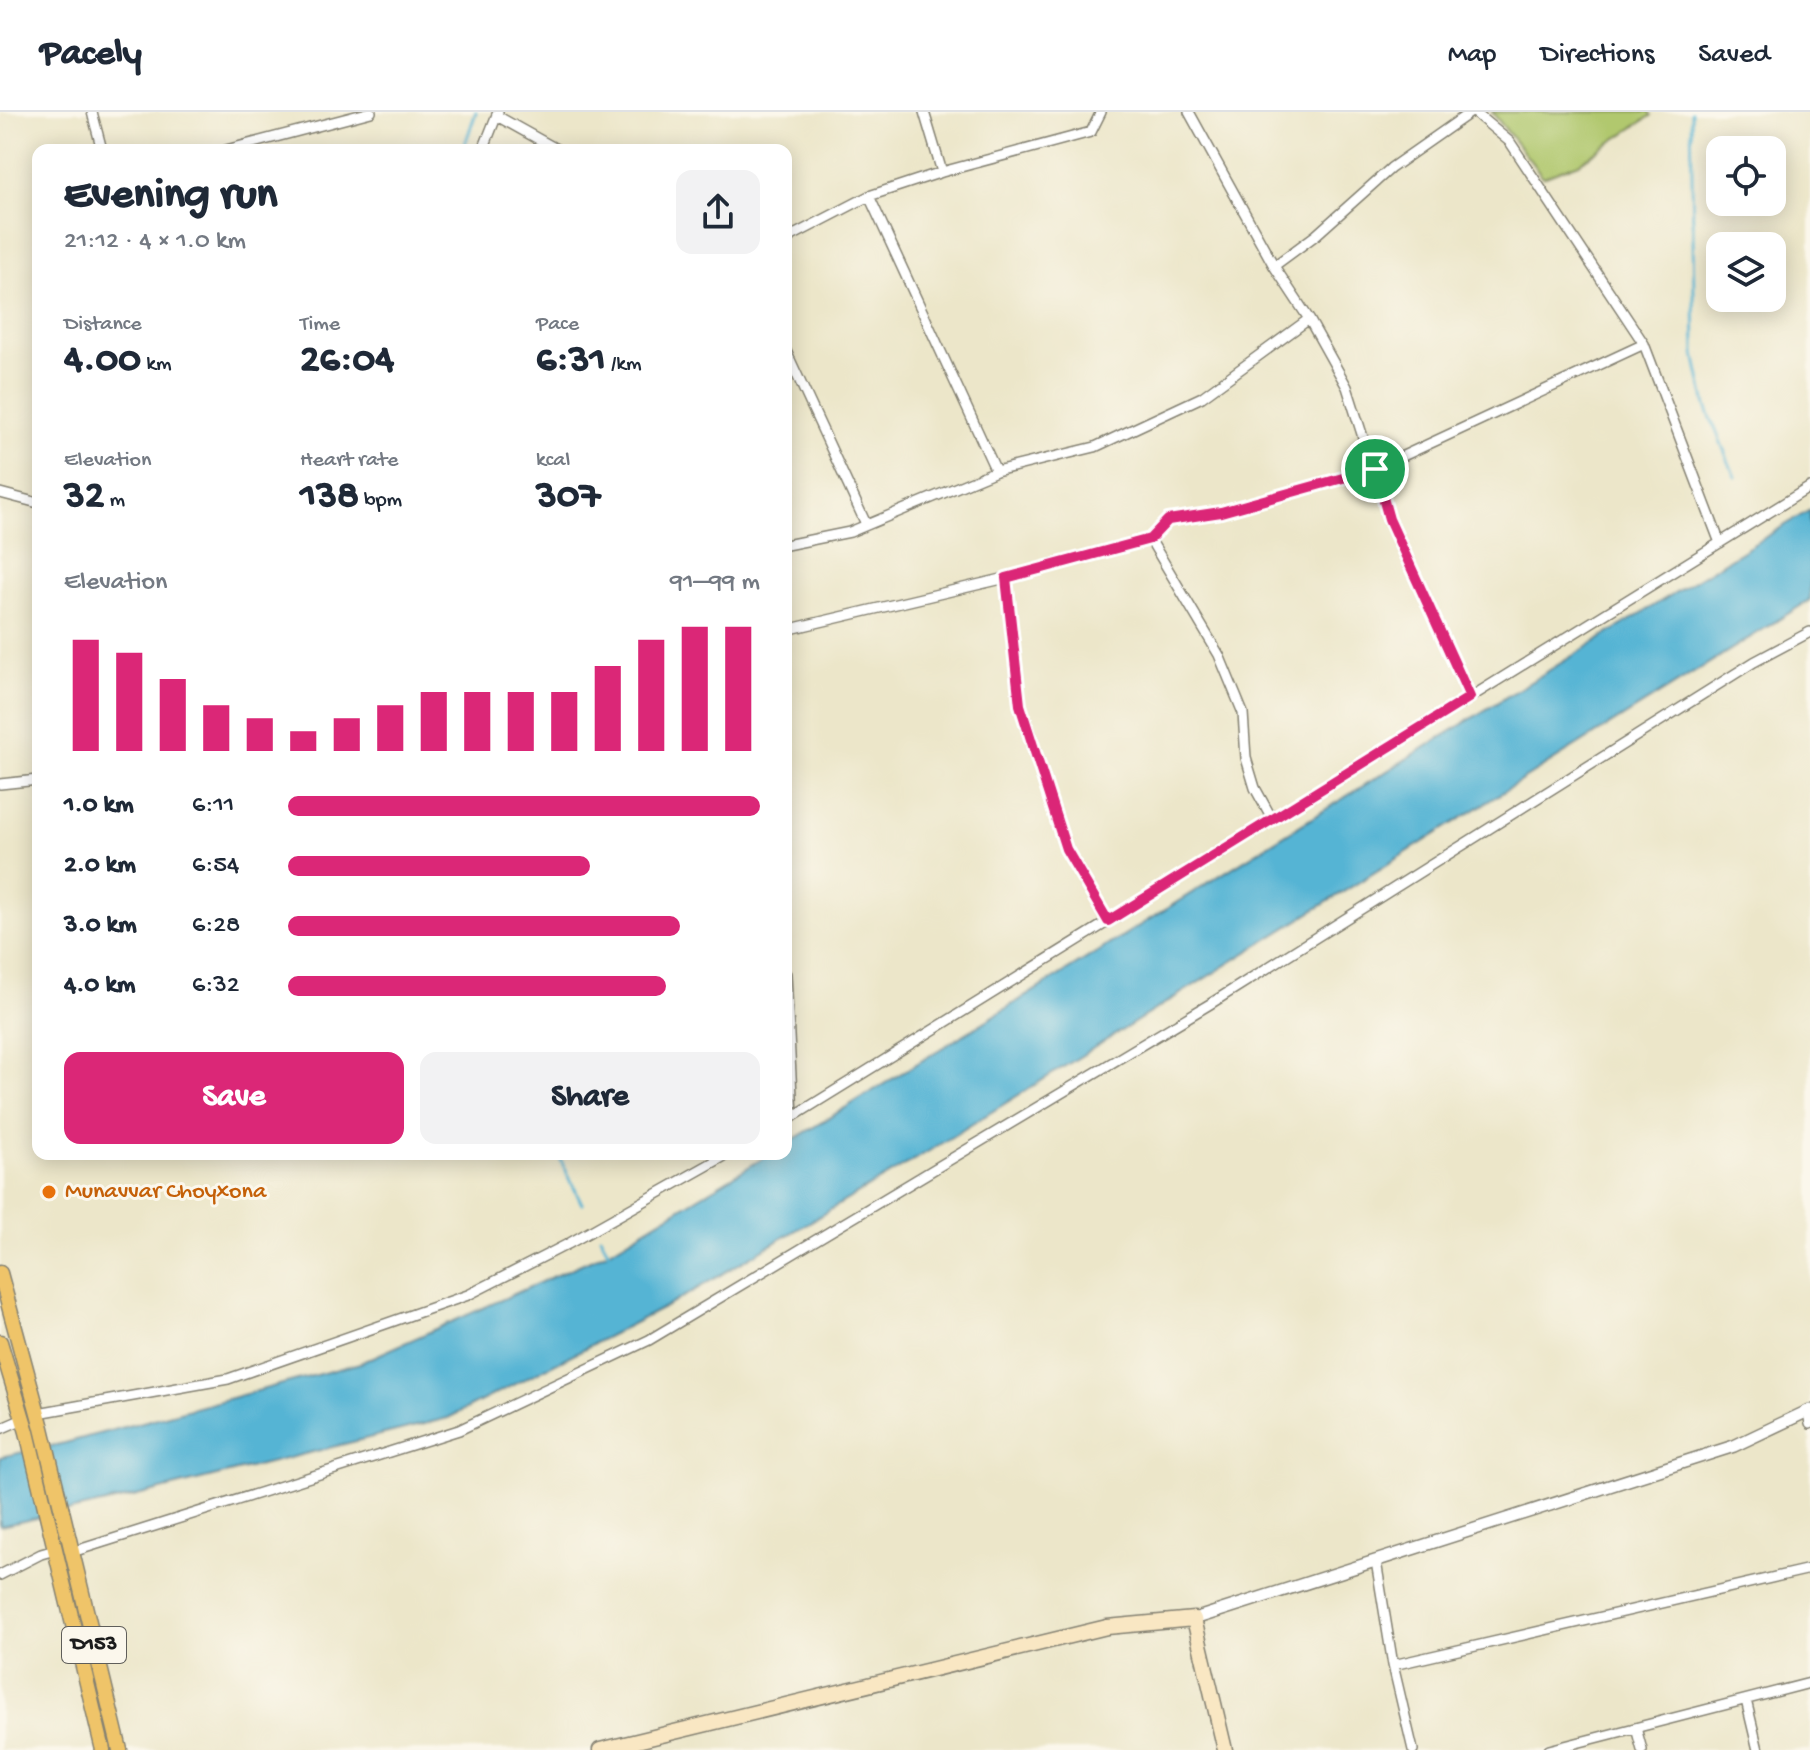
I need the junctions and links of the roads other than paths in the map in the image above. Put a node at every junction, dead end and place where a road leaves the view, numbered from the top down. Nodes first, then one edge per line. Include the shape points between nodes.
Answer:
1 (92, 112) edge
2 (371, 112) edge
3 (924, 112) edge
4 (1101, 112) edge
5 (1189, 112) edge
6 (1472, 112) edge
7 (497, 114) edge
8 (100, 144) edge
9 (249, 144) edge
10 (485, 144) edge
11 (548, 144) edge
12 (942, 172) junction
13 (869, 196) junction
14 (792, 236) edge
15 (1274, 266) junction
16 (1309, 319) junction
17 (1644, 344) junction
18 (792, 364) edge
19 (1375, 469) junction
20 (996, 471) junction
21 (1810, 487) edge
22 (0, 493) edge
23 (32, 501) edge
24 (866, 524) junction
25 (1150, 539) junction
26 (1720, 543) junction
27 (792, 544) edge
28 (1006, 578) junction
29 (792, 629) edge
30 (1810, 632) edge
31 (1470, 697) junction
32 (32, 781) edge
33 (0, 784) edge
34 (1272, 819) junction
35 (1108, 921) junction
36 (792, 1118) edge
37 (717, 1160) edge
38 (0, 1273) edge
39 (0, 1342) edge
40 (1809, 1410) edge
41 (32, 1423) junction
42 (1810, 1424) edge
43 (0, 1429) edge
44 (70, 1546) junction
45 (55, 1548) junction
46 (1376, 1561) junction
47 (1810, 1569) edge
48 (0, 1575) edge
49 (1194, 1619) junction
50 (1393, 1665) junction
51 (1810, 1683) edge
52 (1746, 1700) junction
53 (1636, 1728) junction
54 (103, 1750) edge
55 (120, 1750) edge
56 (600, 1750) edge
57 (1225, 1750) edge
58 (1413, 1750) edge
59 (1549, 1750) edge
60 (1642, 1750) edge
61 (1758, 1750) edge

1 - 8 street
2 - 9 street
3 - 12 street
4 - 12 street via 1091,132
5 - 15 street
6 - 15 street via 1391,168
6 - 17 street via 1510,142
7 - 10 street
7 - 11 street
12 - 13 street
13 - 14 street
13 - 20 street
15 - 16 street
16 - 19 street via 1347,387
16 - 20 street via 1202,397 1095,447
17 - 19 street
17 - 26 street
18 - 24 street
19 - 25 street via 1221,512 1168,520
19 - 31 street via 1389,519
20 - 24 street
21 - 26 street
22 - 23 street
24 - 27 street
25 - 28 street
25 - 34 street via 1219,655 1243,713 1246,758 1255,788
26 - 31 street
28 - 29 street
28 - 35 street via 1020,705 1066,849
30 - 44 street via 1754,662 1210,1004 649,1340 459,1430
31 - 34 street
32 - 33 street
34 - 35 street
35 - 36 street
37 - 41 street via 468,1295 228,1379
38 - 41 main road, D153
39 - 41 main road, D153
40 - 42 street
40 - 46 street via 1734,1446
41 - 43 street
41 - 44 main road, D153
41 - 45 main road, D153
44 - 55 main road, D153
45 - 48 street
45 - 54 main road, D153
46 - 49 street
46 - 50 street
47 - 50 street
49 - 56 main road via 1107,1627
49 - 57 main road
50 - 58 street
51 - 52 street
52 - 53 street
52 - 61 street
53 - 59 street
53 - 60 street

